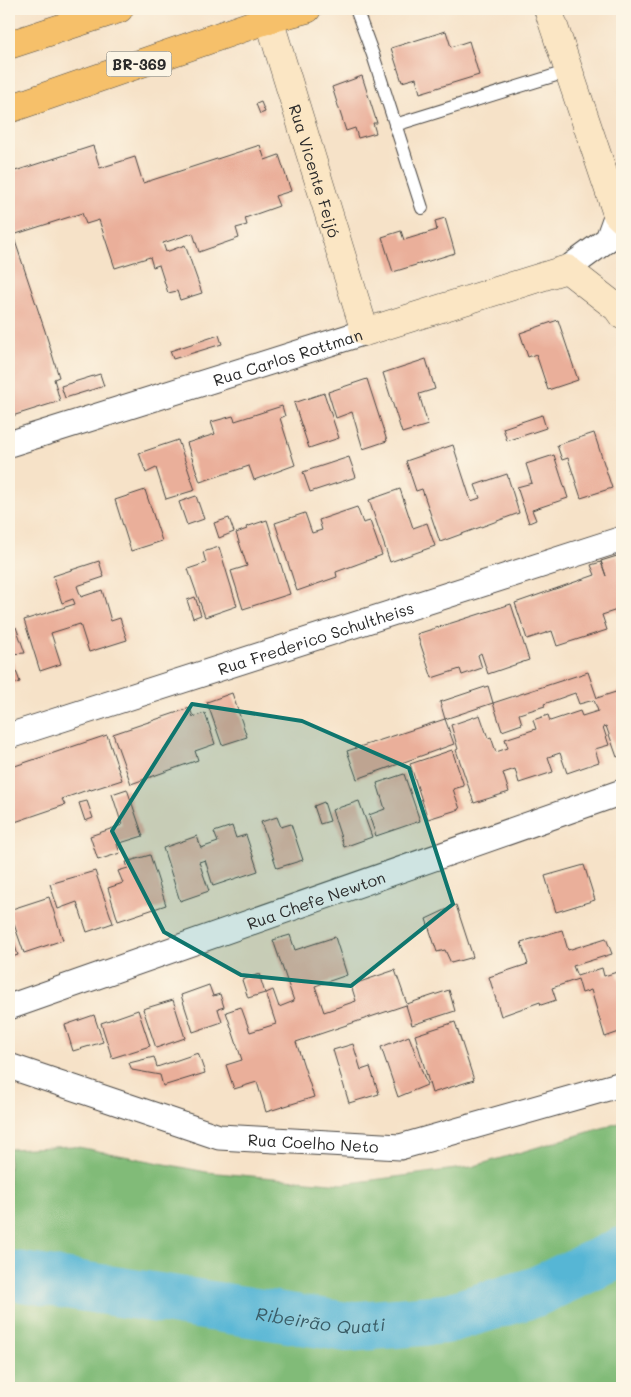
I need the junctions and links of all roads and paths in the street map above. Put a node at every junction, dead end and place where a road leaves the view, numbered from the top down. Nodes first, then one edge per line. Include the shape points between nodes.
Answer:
1 (120, 9) edge
2 (307, 9) edge
3 (356, 9) edge
4 (548, 9) edge
5 (268, 14) edge
6 (9, 45) edge
7 (569, 71) junction
8 (9, 109) edge
9 (395, 125) junction
10 (422, 208) dead end
11 (620, 216) edge
12 (567, 269) junction
13 (622, 315) edge
14 (365, 332) junction
15 (9, 444) edge
16 (622, 539) edge
17 (9, 736) edge
18 (622, 792) edge
19 (9, 1008) edge
20 (9, 1066) edge
21 (622, 1084) edge

1 - 6 highway
2 - 5 highway, BR-369
3 - 9 lane
4 - 7 street
5 - 8 highway, BR-369
5 - 14 street, Rua Vicente Feijó
7 - 9 lane
7 - 11 street
9 - 10 lane
11 - 12 street, Rua Carlos Rottman via 608,239
12 - 13 street via 618,308
12 - 14 street, Rua Carlos Rottman
14 - 15 street, Rua Carlos Rottman
16 - 17 street, Rua Frederico Schultheiss
18 - 19 street, Rua Chefe Newton
20 - 21 street, Rua Coelho Neto via 219,1137 400,1147

